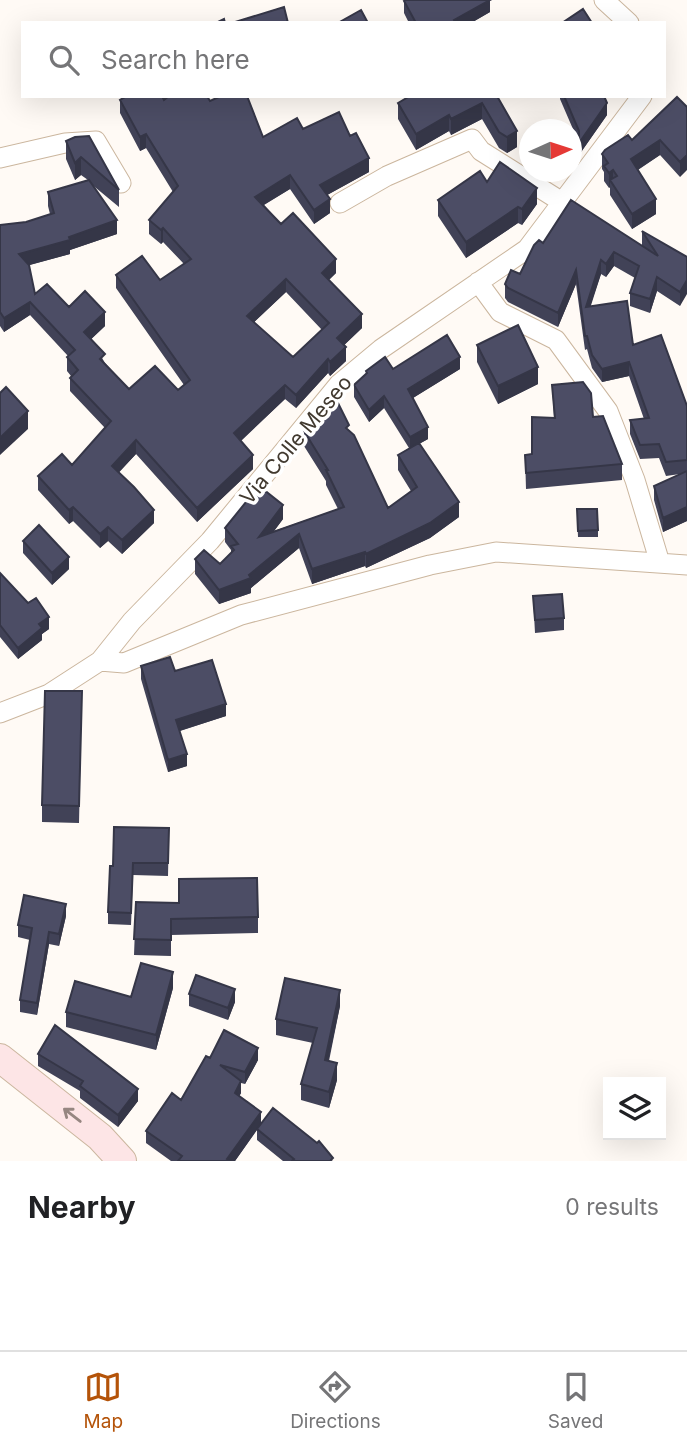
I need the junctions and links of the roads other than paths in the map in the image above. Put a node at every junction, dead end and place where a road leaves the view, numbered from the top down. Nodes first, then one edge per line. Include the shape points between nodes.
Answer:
1 (604, 0) edge
2 (627, 21) edge
3 (640, 98) edge
4 (0, 158) edge
5 (121, 183) dead end
6 (562, 202) junction
7 (340, 203) dead end
8 (478, 282) junction
9 (660, 562) junction
10 (687, 565) edge
11 (100, 661) junction
12 (0, 713) edge
13 (0, 1058) edge
14 (122, 1161) edge

1 - 2 street
3 - 6 street, Via Colle Meseo
4 - 5 street via 96,141
6 - 7 street via 481,151 472,139 387,176
6 - 8 street, Via Colle Meseo via 527,248
8 - 9 street via 500,312 556,340 608,411
8 - 11 street, Via Colle Meseo via 339,384 211,541 132,621
9 - 10 street
9 - 11 street via 496,552 242,615 124,663
11 - 12 street, Via Colle Meseo via 49,694
14 -> 13 street via 100,1137

